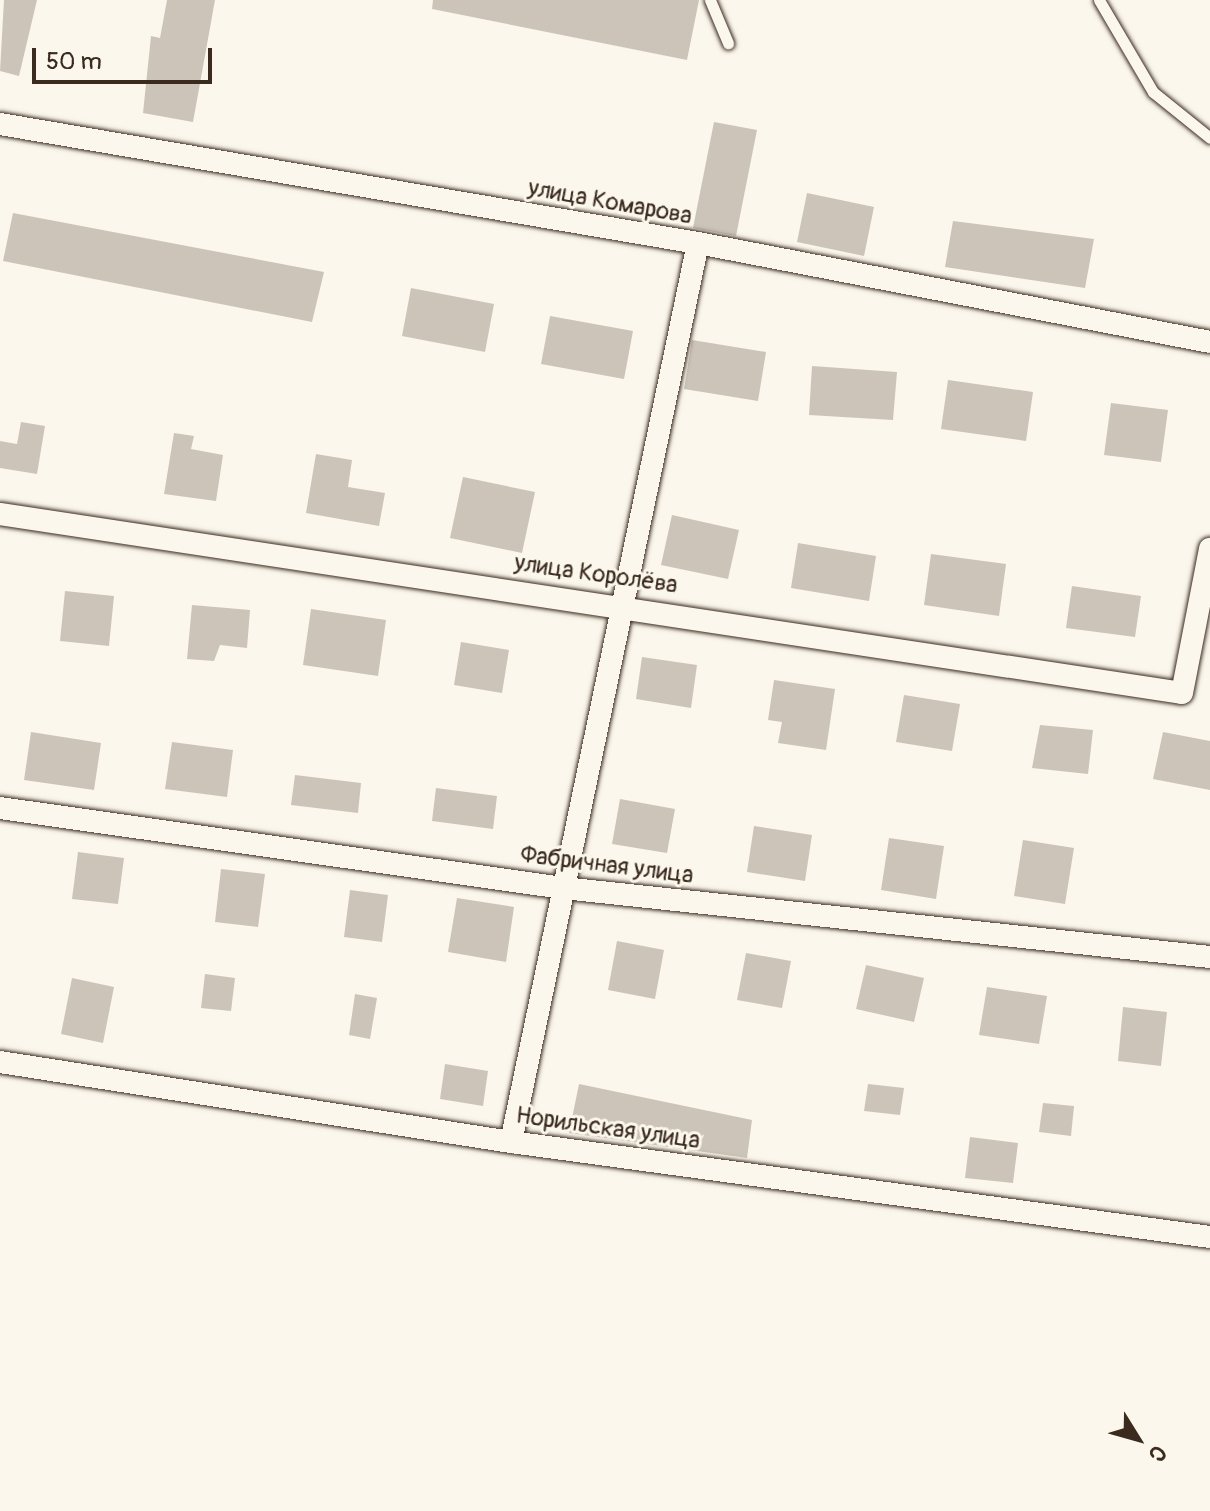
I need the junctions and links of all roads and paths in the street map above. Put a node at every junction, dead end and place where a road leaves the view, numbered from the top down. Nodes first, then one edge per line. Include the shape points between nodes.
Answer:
1 (710, 0) edge
2 (1099, 0) edge
3 (728, 43) dead end
4 (0, 124) edge
5 (1210, 138) edge
6 (698, 243) junction
7 (1210, 342) edge
8 (0, 514) edge
9 (1210, 549) edge
10 (627, 604) junction
11 (0, 808) edge
12 (563, 888) junction
13 (1210, 957) edge
14 (0, 1062) edge
15 (511, 1142) junction
16 (1210, 1237) edge

1 - 3 lane
2 - 5 lane via 1153,92
4 - 6 street, улица Комарова
6 - 7 street, улица Комарова
6 - 10 street
8 - 10 street, улица Королёва
9 - 10 street, улица Королёва via 1182,693
10 - 12 street
11 - 12 street, Фабричная улица
12 - 13 street, Фабричная улица
12 - 15 street
14 - 15 street, Норильская улица
15 - 16 street, Норильская улица

